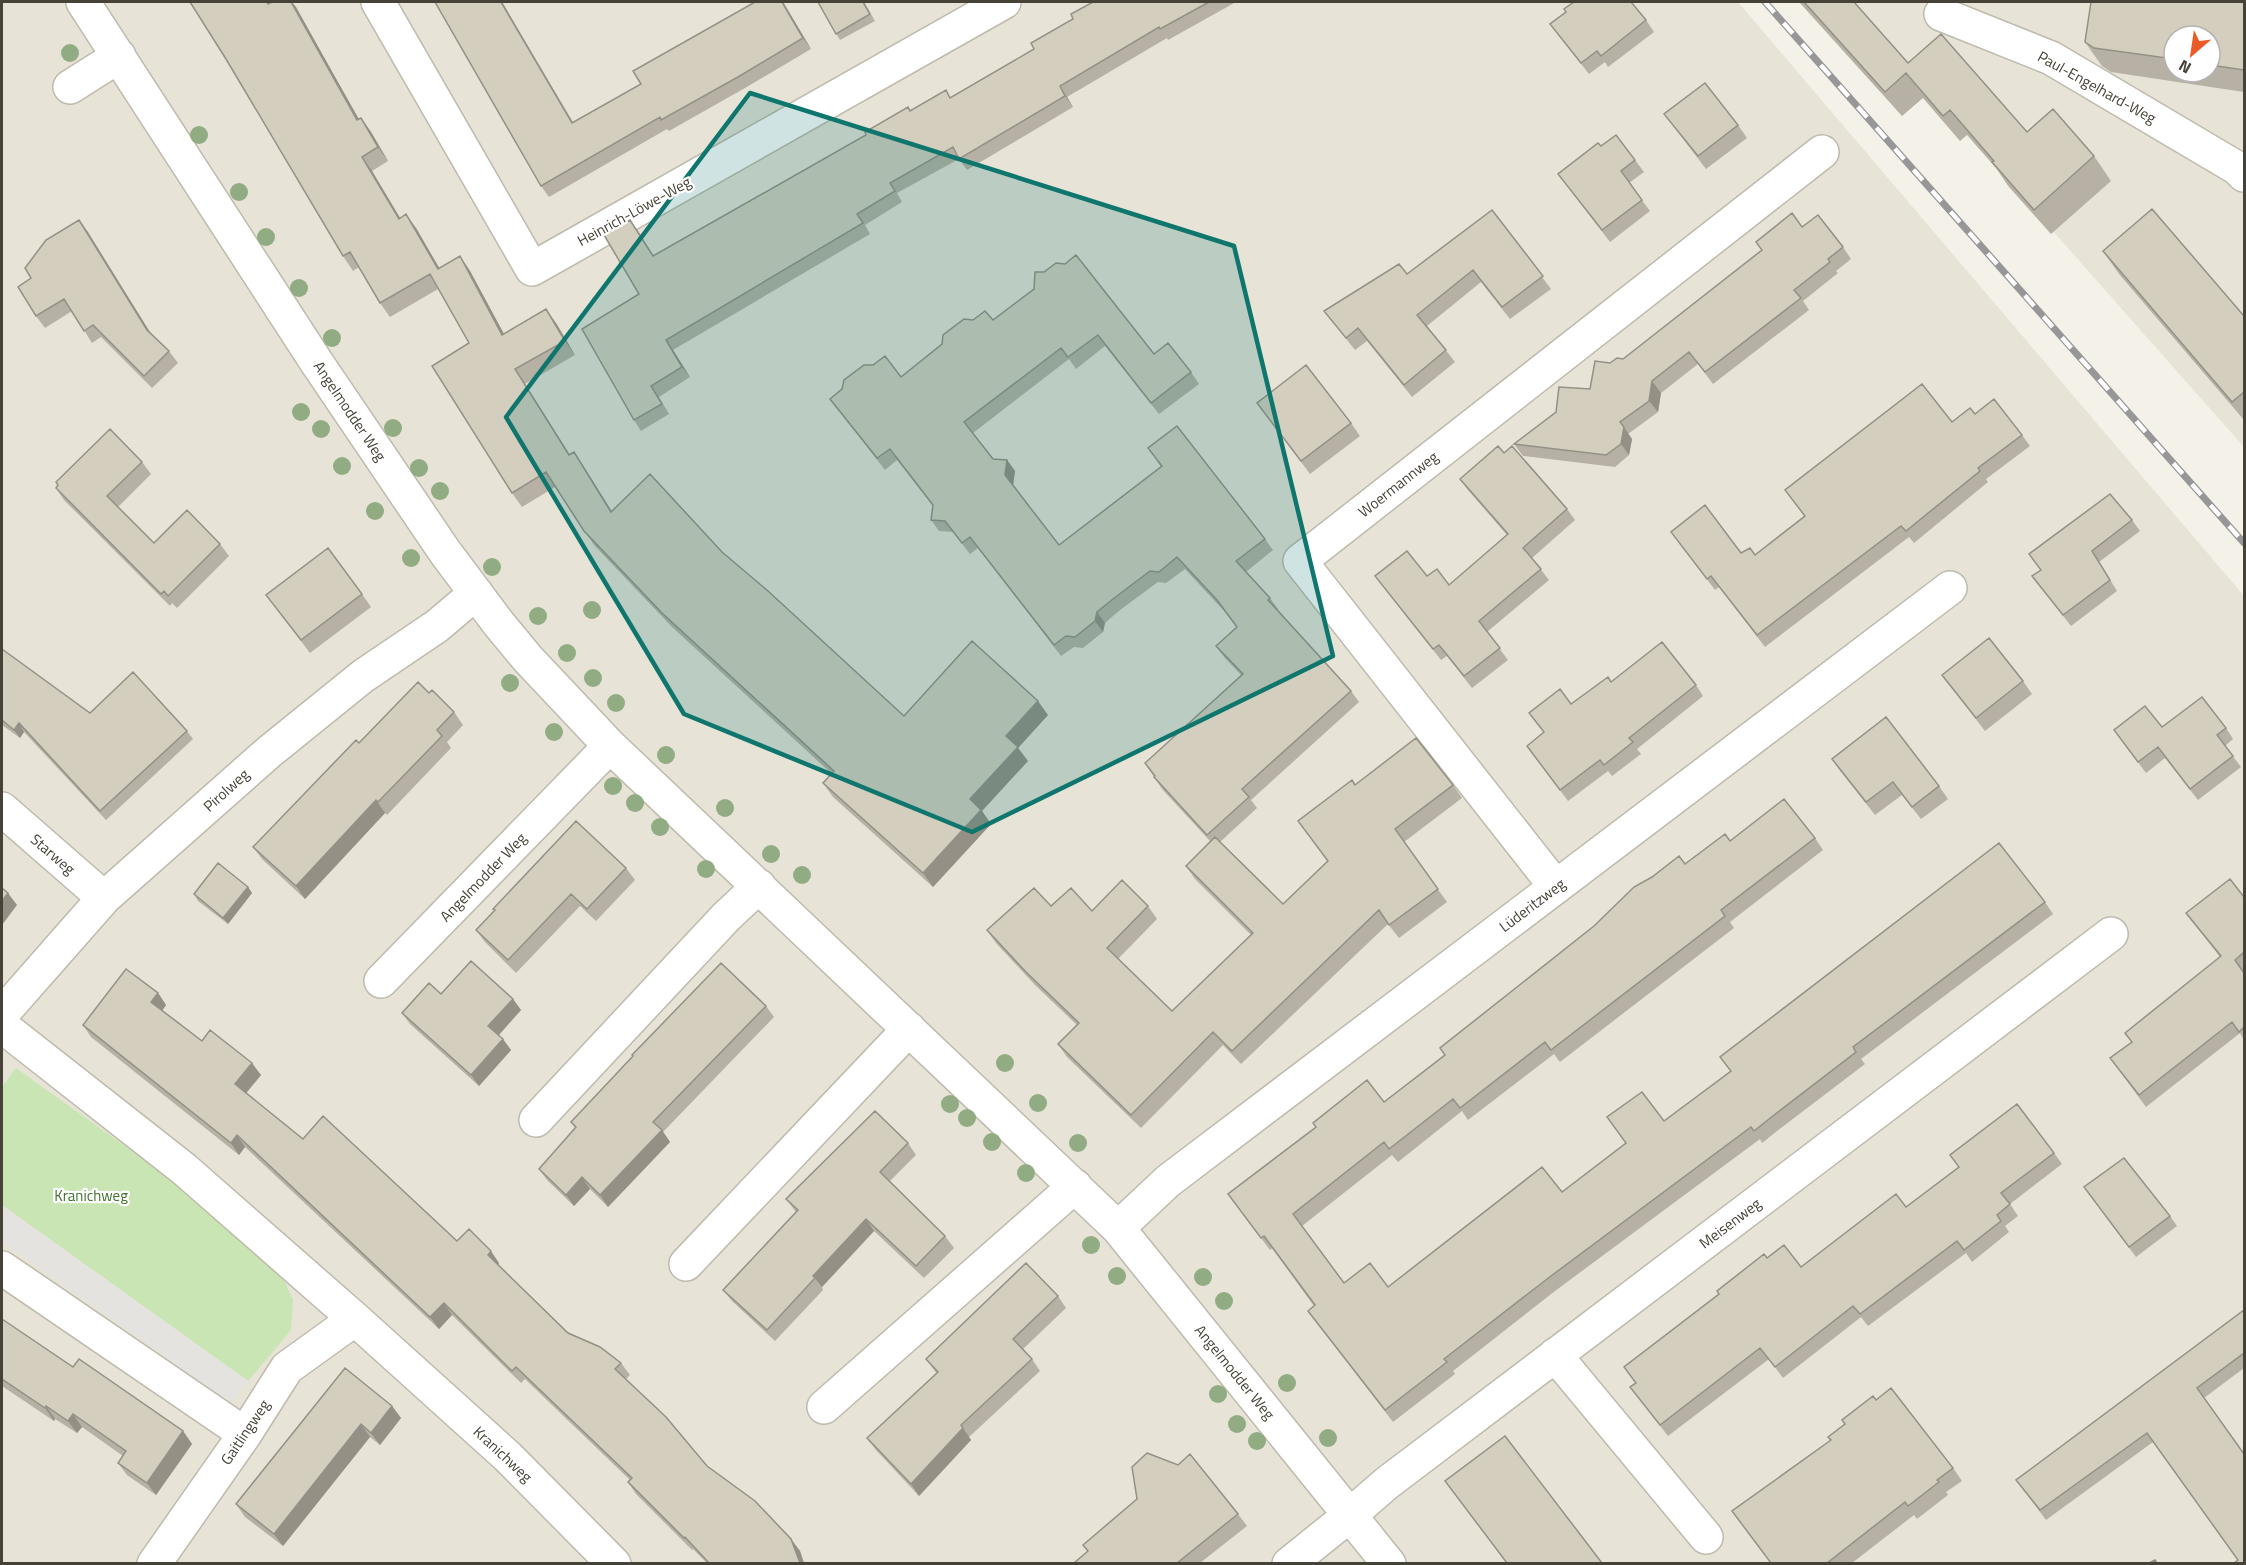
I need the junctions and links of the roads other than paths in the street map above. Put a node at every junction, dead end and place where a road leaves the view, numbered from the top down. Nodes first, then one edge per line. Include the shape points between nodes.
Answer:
1 (84, 2) edge
2 (378, 2) edge
3 (1004, 2) edge
4 (1941, 14) dead end
5 (119, 56) junction
6 (70, 87) dead end
7 (1822, 152) dead end
8 (2244, 175) edge
9 (1950, 588) dead end
10 (476, 593) junction
11 (610, 746) junction
12 (2, 809) edge
13 (759, 886) junction
14 (1556, 887) junction
15 (104, 898) junction
16 (2111, 934) dead end
17 (381, 981) dead end
18 (2, 1014) edge
19 (2, 1026) edge
20 (909, 1029) junction
21 (536, 1120) dead end
22 (1075, 1186) junction
23 (1118, 1228) junction
24 (686, 1263) dead end
25 (2, 1268) edge
26 (355, 1319) junction
27 (1555, 1355) junction
28 (824, 1407) dead end
29 (245, 1434) junction
30 (1350, 1515) junction
31 (1706, 1537) dead end
32 (154, 1563) edge
33 (614, 1563) edge
34 (1289, 1563) edge
35 (1389, 1563) edge

1 - 5 street, Angelmodder Weg
2 - 3 street, Heinrich-Löwe-Weg via 532,269
4 - 8 street, Paul-Engelhard-Weg via 2051,58
5 - 6 street
5 - 10 street, Angelmodder Weg via 324,372
7 - 14 street, Woermannweg via 1300,561
9 - 14 street, Lüderitzweg
10 - 11 street, Angelmodder Weg via 528,659
10 - 15 street, Pirolweg via 277,745
11 - 13 street, Angelmodder Weg
11 - 17 street, Angelmodder Weg
12 - 15 street, Starweg
13 - 20 street, Angelmodder Weg
13 - 21 street
14 - 23 street, Lüderitzweg via 1168,1181
15 - 18 street, Pirolweg
16 - 27 street, Meisenweg
19 - 26 street, Kranichweg via 184,1169
20 - 22 street, Angelmodder Weg
20 - 24 street
22 - 23 street, Angelmodder Weg
22 - 28 street
23 - 30 street, Angelmodder Weg
25 - 29 street
26 - 29 street, Gaitlingweg via 287,1368
26 - 33 street, Kranichweg via 508,1457
27 - 30 street, Meisenweg
27 - 31 street
29 - 32 street, Gaitlingweg
30 - 34 street, Meisenweg
30 - 35 street, Angelmodder Weg

